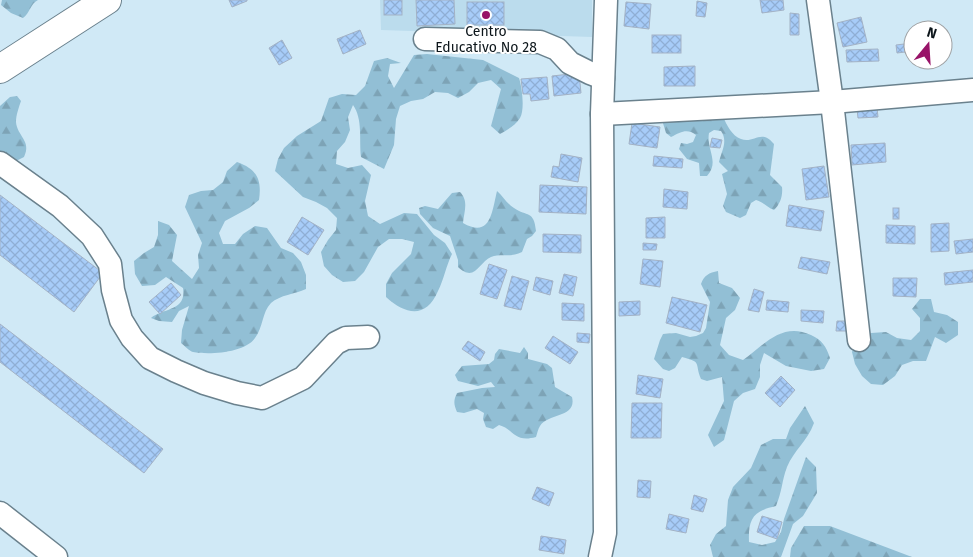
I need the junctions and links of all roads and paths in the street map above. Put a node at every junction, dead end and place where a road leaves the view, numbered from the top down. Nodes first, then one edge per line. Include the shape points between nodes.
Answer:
1 (107, 0) edge
2 (606, 0) edge
3 (818, 0) edge
4 (425, 39) dead end
5 (0, 69) edge
6 (603, 78) junction
7 (973, 90) edge
8 (832, 102) junction
9 (602, 114) junction
10 (0, 164) edge
11 (368, 338) dead end
12 (859, 340) dead end
13 (0, 513) edge
14 (56, 557) edge
15 (600, 557) edge

1 - 5 main road
2 - 6 street
3 - 8 street
4 - 6 street via 540,42 556,49 570,63
6 - 9 street
7 - 8 street
8 - 9 street
8 - 12 street
9 - 15 street via 605,532
10 - 11 street via 60,206 92,236 110,264 121,320 132,338 150,358 176,371 204,383 262,398 303,378 336,343 346,338
13 - 14 street

